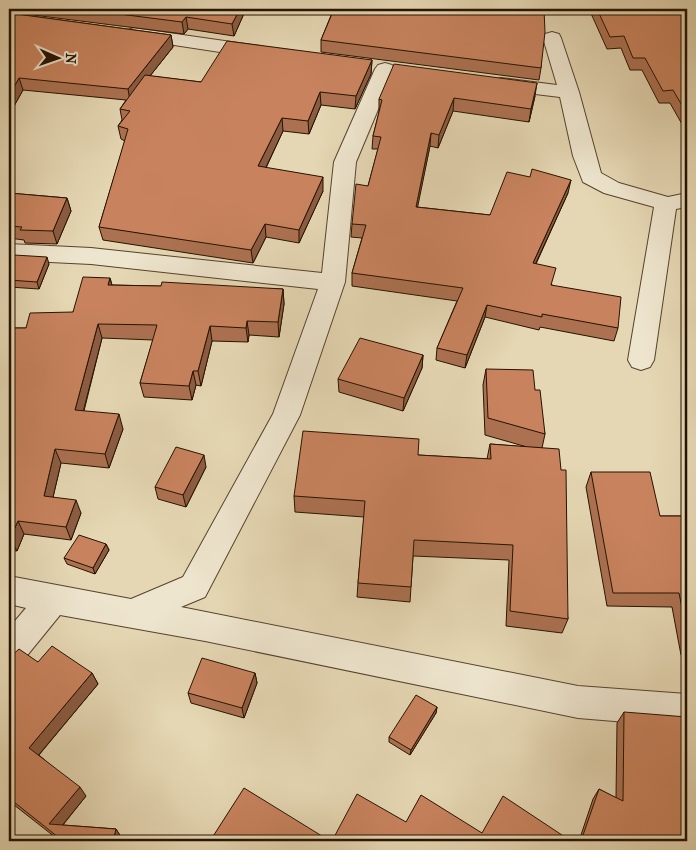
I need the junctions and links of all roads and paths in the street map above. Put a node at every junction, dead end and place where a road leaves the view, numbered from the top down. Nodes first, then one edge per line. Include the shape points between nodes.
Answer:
1 (118, 32) edge
2 (552, 38) dead end
3 (276, 54) edge
4 (385, 69) dead end
5 (482, 81) edge
6 (569, 92) junction
7 (677, 202) edge
8 (9, 252) edge
9 (333, 282) junction
10 (641, 360) dead end
11 (194, 587) junction
12 (9, 590) edge
13 (53, 600) junction
14 (131, 614) junction
15 (204, 626) junction
16 (9, 652) edge
17 (687, 711) edge

1 - 3 street
2 - 6 street
4 - 9 street via 346,162
5 - 6 street
6 - 7 street via 591,177 612,188
7 - 10 street
8 - 9 street via 91,256
9 - 11 street via 286,415
11 - 14 street
11 - 15 street
12 - 13 street
13 - 14 street
13 - 16 street
14 - 15 street
15 - 17 street via 578,702

